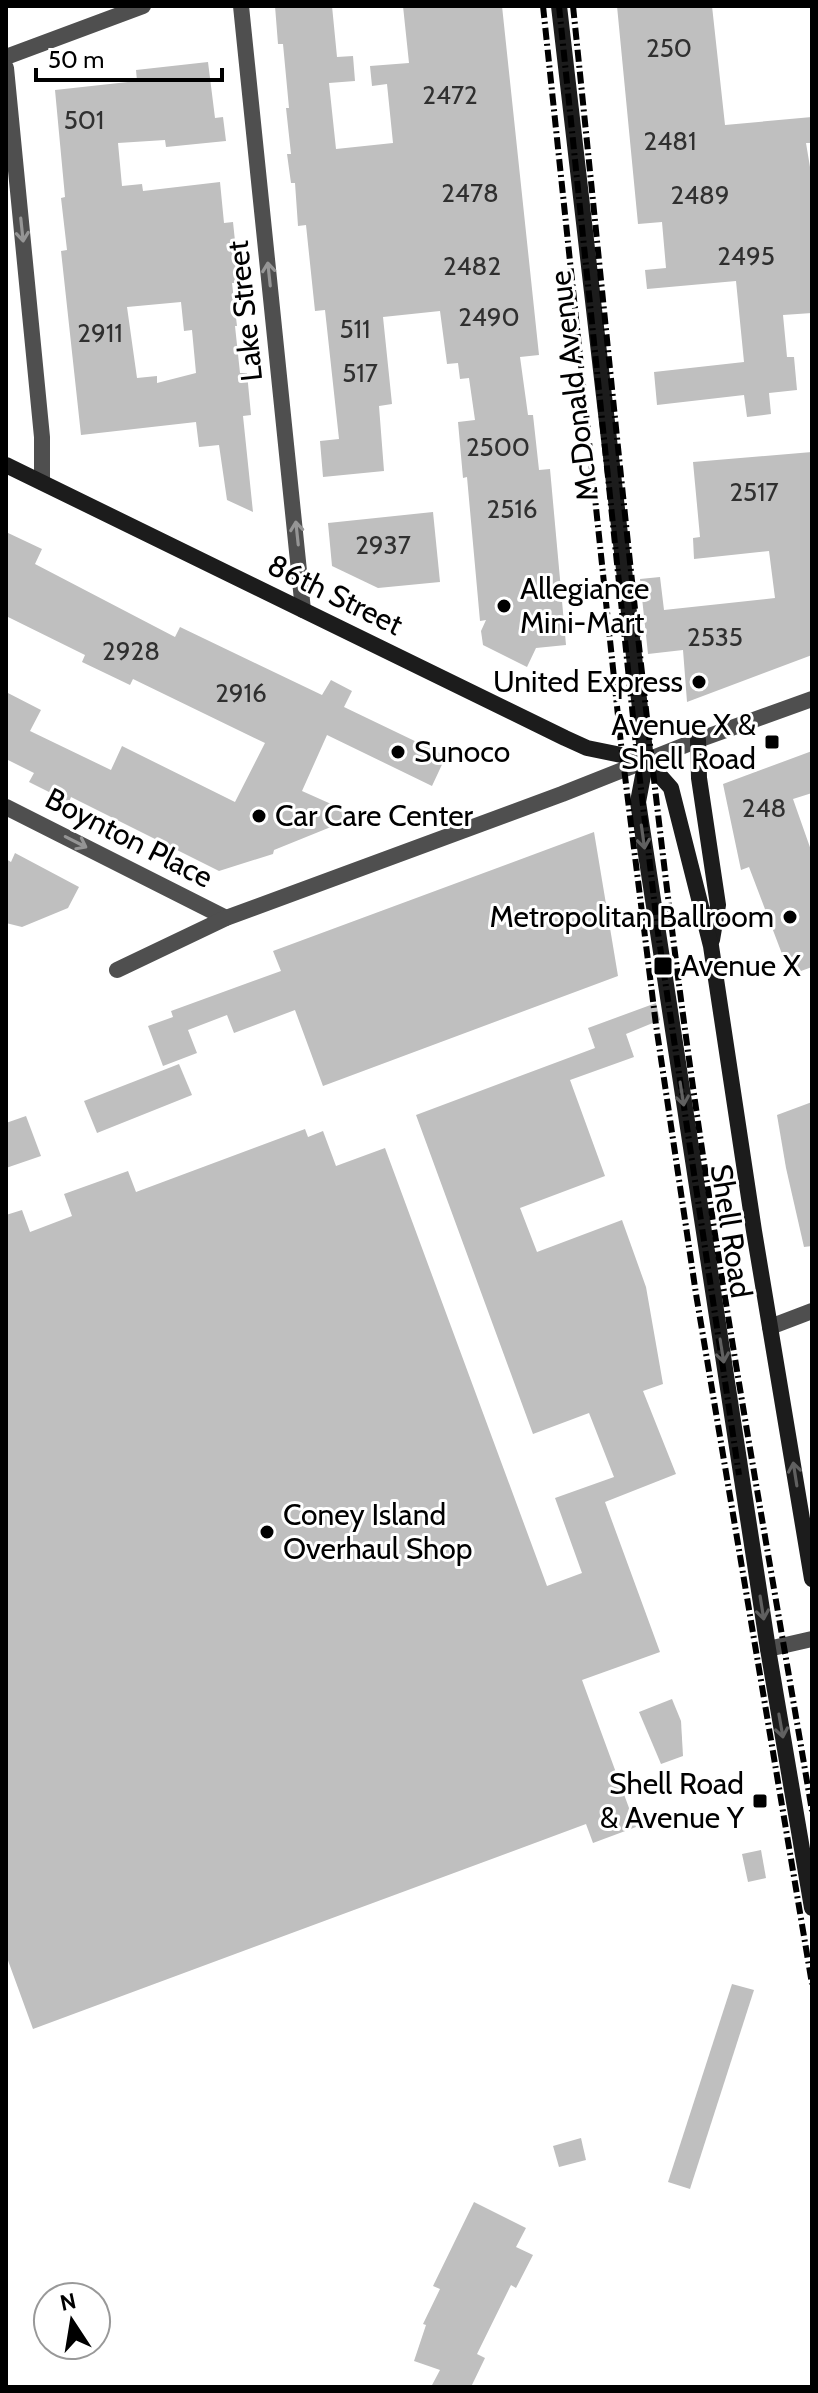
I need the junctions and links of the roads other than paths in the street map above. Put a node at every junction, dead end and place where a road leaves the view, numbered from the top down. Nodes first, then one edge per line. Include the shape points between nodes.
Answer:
1 (143, 6) edge
2 (241, 6) edge
3 (559, 6) edge
4 (6, 57) edge
5 (6, 68) edge
6 (6, 465) edge
7 (42, 482) junction
8 (303, 610) junction
9 (812, 699) edge
10 (698, 740) junction
11 (646, 760) junction
12 (6, 807) edge
13 (226, 918) junction
14 (711, 946) junction
15 (117, 970) dead end
16 (812, 1311) edge
17 (770, 1327) junction
18 (812, 1579) edge
19 (812, 1639) edge
20 (768, 1649) junction
21 (812, 1908) edge

1 - 4 street
8 -> 2 street, Lake Street
3 - 11 main road, McDonald Avenue
5 -> 7 street
6 - 7 main road, 86th Street
7 - 8 main road, 86th Street
8 - 11 main road, 86th Street via 587,748
9 - 10 street
10 - 11 street
10 - 14 main road, Shell Road via 718,905
11 - 13 street
11 - 14 main road, Shell Road via 671,788
11 -> 20 main road, Shell Road via 640,817
12 -> 13 street, Boynton Place
13 - 15 street
14 - 17 main road, Shell Road
16 - 17 street
18 -> 17 main road, Shell Road
19 - 20 street
20 -> 21 main road, Shell Road

